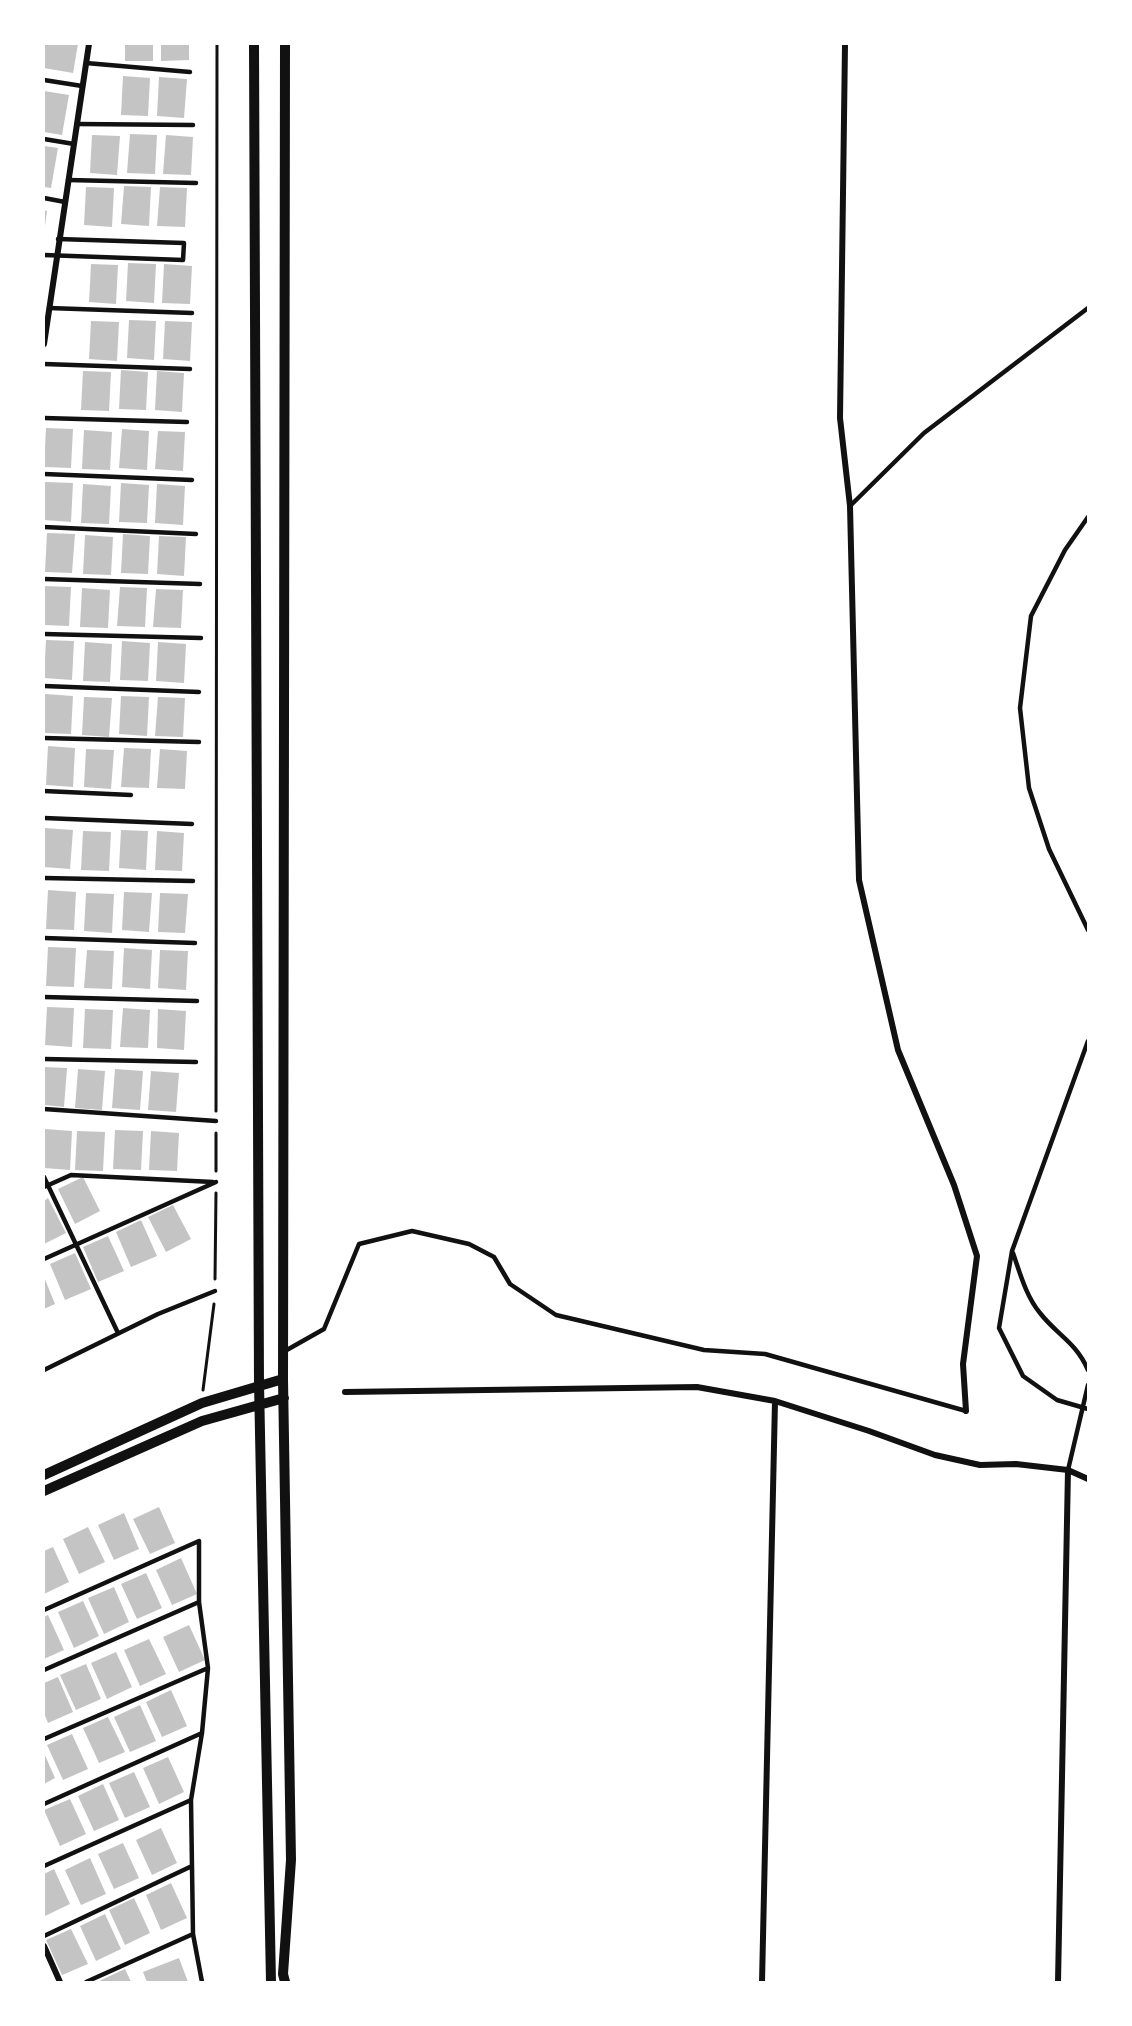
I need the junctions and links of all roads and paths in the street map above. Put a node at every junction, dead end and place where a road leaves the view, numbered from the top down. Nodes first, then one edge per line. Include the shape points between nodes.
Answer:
1 (89, 44) edge
2 (217, 44) edge
3 (254, 44) edge
4 (285, 44) edge
5 (845, 44) edge
6 (86, 63) junction
7 (190, 72) dead end
8 (44, 80) edge
9 (82, 86) junction
10 (77, 124) junction
11 (193, 125) dead end
12 (44, 139) edge
13 (74, 144) junction
14 (68, 180) junction
15 (196, 183) dead end
16 (44, 198) edge
17 (65, 202) junction
18 (58, 239) junction
19 (44, 255) edge
20 (56, 256) junction
21 (49, 308) junction
22 (1089, 308) edge
23 (192, 313) dead end
24 (45, 328) edge
25 (44, 344) edge
26 (44, 364) edge
27 (190, 369) dead end
28 (44, 418) edge
29 (186, 422) dead end
30 (44, 474) edge
31 (192, 480) dead end
32 (850, 506) junction
33 (1089, 517) edge
34 (44, 527) edge
35 (196, 534) dead end
36 (44, 579) edge
37 (200, 584) dead end
38 (44, 634) edge
39 (201, 638) dead end
40 (44, 686) edge
41 (199, 692) dead end
42 (44, 738) edge
43 (199, 742) dead end
44 (44, 791) edge
45 (131, 795) dead end
46 (44, 818) edge
47 (192, 824) dead end
48 (44, 878) edge
49 (193, 880) dead end
50 (1089, 930) edge
51 (44, 938) edge
52 (195, 943) dead end
53 (44, 997) edge
54 (197, 1001) dead end
55 (1089, 1041) edge
56 (44, 1059) edge
57 (196, 1062) dead end
58 (44, 1109) edge
59 (216, 1121) junction
60 (44, 1177) edge
61 (216, 1182) junction
62 (45, 1186) edge
63 (76, 1244) junction
64 (1012, 1251) junction
65 (44, 1259) edge
66 (215, 1291) junction
67 (118, 1334) junction
68 (283, 1353) junction
69 (44, 1370) edge
70 (1089, 1370) edge
71 (283, 1378) junction
72 (1089, 1385) edge
73 (259, 1386) junction
74 (345, 1392) dead end
75 (284, 1398) junction
76 (775, 1401) junction
77 (202, 1403) junction
78 (260, 1405) junction
79 (1086, 1409) edge
80 (966, 1411) joint
81 (1068, 1470) junction
82 (44, 1475) edge
83 (1089, 1479) edge
84 (44, 1491) edge
85 (199, 1602) junction
86 (44, 1610) edge
87 (208, 1668) junction
88 (44, 1670) edge
89 (202, 1733) junction
90 (44, 1739) edge
91 (191, 1800) junction
92 (44, 1803) edge
93 (44, 1866) edge
94 (192, 1866) junction
95 (193, 1934) junction
96 (44, 1936) edge
97 (44, 1946) edge
98 (60, 1983) edge
99 (86, 1983) edge
100 (202, 1983) edge
101 (271, 1983) edge
102 (285, 1983) edge
103 (762, 1983) edge
104 (1058, 1983) edge

1 - 6 street
2 - 59 path
3 - 73 street
4 - 68 street
5 - 32 street via 840,418
6 - 7 lane
6 - 9 street
8 - 9 lane
9 - 10 street
10 - 11 lane
10 - 13 street
12 - 13 lane
13 - 14 street
14 - 15 lane
14 - 17 street
16 - 17 lane
17 - 18 street
18 - 20 street
18 - 20 lane via 184,243 183,260
19 - 20 lane
20 - 21 street
21 - 23 lane
21 - 24 street
22 - 32 lane via 924,433
24 - 25 street
26 - 27 lane
28 - 29 lane
30 - 31 lane
32 - 80 street via 859,880 898,1050 954,1185 977,1256 963,1364
33 - 50 lane via 1065,550 1031,616 1020,708 1029,788 1049,849
34 - 35 lane
36 - 37 lane
38 - 39 lane
40 - 41 lane
42 - 43 lane
44 - 45 lane
46 - 47 lane
48 - 49 lane
51 - 52 lane
53 - 54 lane
55 - 64 lane
56 - 57 lane
58 - 59 lane
59 - 61 path
60 - 62 lane
61 - 62 lane via 71,1175
61 - 63 lane
61 - 66 path
62 - 63 lane
63 - 65 lane
63 - 67 lane
64 - 70 lane via 1040,1313 1071,1342
64 - 79 lane via 999,1328 1023,1376 1057,1400
66 - 67 lane
66 - 77 path
67 - 69 lane
68 - 71 street
68 - 80 lane via 324,1329 359,1244 412,1231 469,1244 494,1257 510,1284 555,1315 704,1350 765,1354
71 - 73 street
71 - 75 street
72 - 79 lane
73 - 77 street
73 - 78 street
74 - 76 street via 697,1387
75 - 78 street
75 - 102 street via 291,1860
76 - 81 street via 935,1455 980,1465 1016,1464
76 - 103 street
77 - 82 street
78 - 84 street via 202,1420
78 - 101 street
79 - 81 lane
81 - 83 street
81 - 104 street
85 - 86 lane via 199,1541
85 - 87 lane
85 - 88 lane
87 - 89 lane
87 - 90 lane
89 - 91 lane
89 - 92 lane
91 - 93 lane
91 - 94 lane
94 - 95 lane
94 - 96 lane
95 - 99 lane
95 - 100 lane
97 - 98 street

